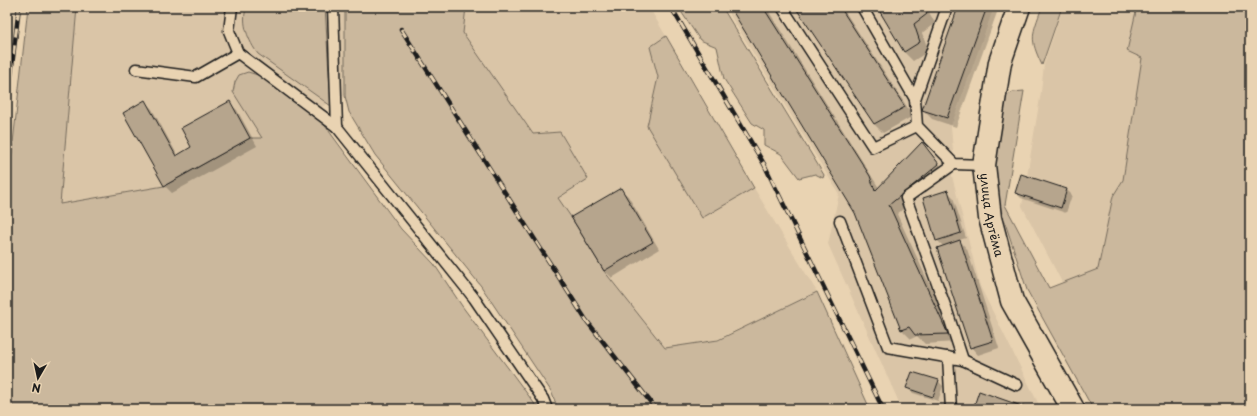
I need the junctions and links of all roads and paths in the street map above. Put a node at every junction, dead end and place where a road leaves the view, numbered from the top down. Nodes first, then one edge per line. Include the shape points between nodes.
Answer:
1 (232, 7) edge
2 (333, 7) edge
3 (782, 7) edge
4 (862, 7) edge
5 (947, 7) edge
6 (1019, 7) edge
7 (238, 53) junction
8 (136, 69) dead end
9 (915, 99) junction
10 (917, 126) junction
11 (336, 127) junction
12 (954, 164) junction
13 (984, 165) junction
14 (840, 221) dead end
15 (948, 357) junction
16 (963, 360) junction
17 (1017, 385) dead end
18 (547, 409) edge
19 (951, 409) edge
20 (1073, 409) edge

1 - 7 lane via 229,31
2 - 11 lane
3 - 10 lane via 873,147
4 - 9 lane
5 - 9 lane
6 - 13 street, улица Артёма via 1000,62
7 - 8 lane via 196,77
7 - 11 lane
9 - 10 lane
10 - 12 lane
11 - 18 lane via 474,298 543,399
12 - 13 lane
12 - 16 lane via 906,198
13 - 20 street, улица Артёма via 990,218 1012,301
14 - 15 lane via 888,347
15 - 16 lane
15 - 19 lane
16 - 17 lane

